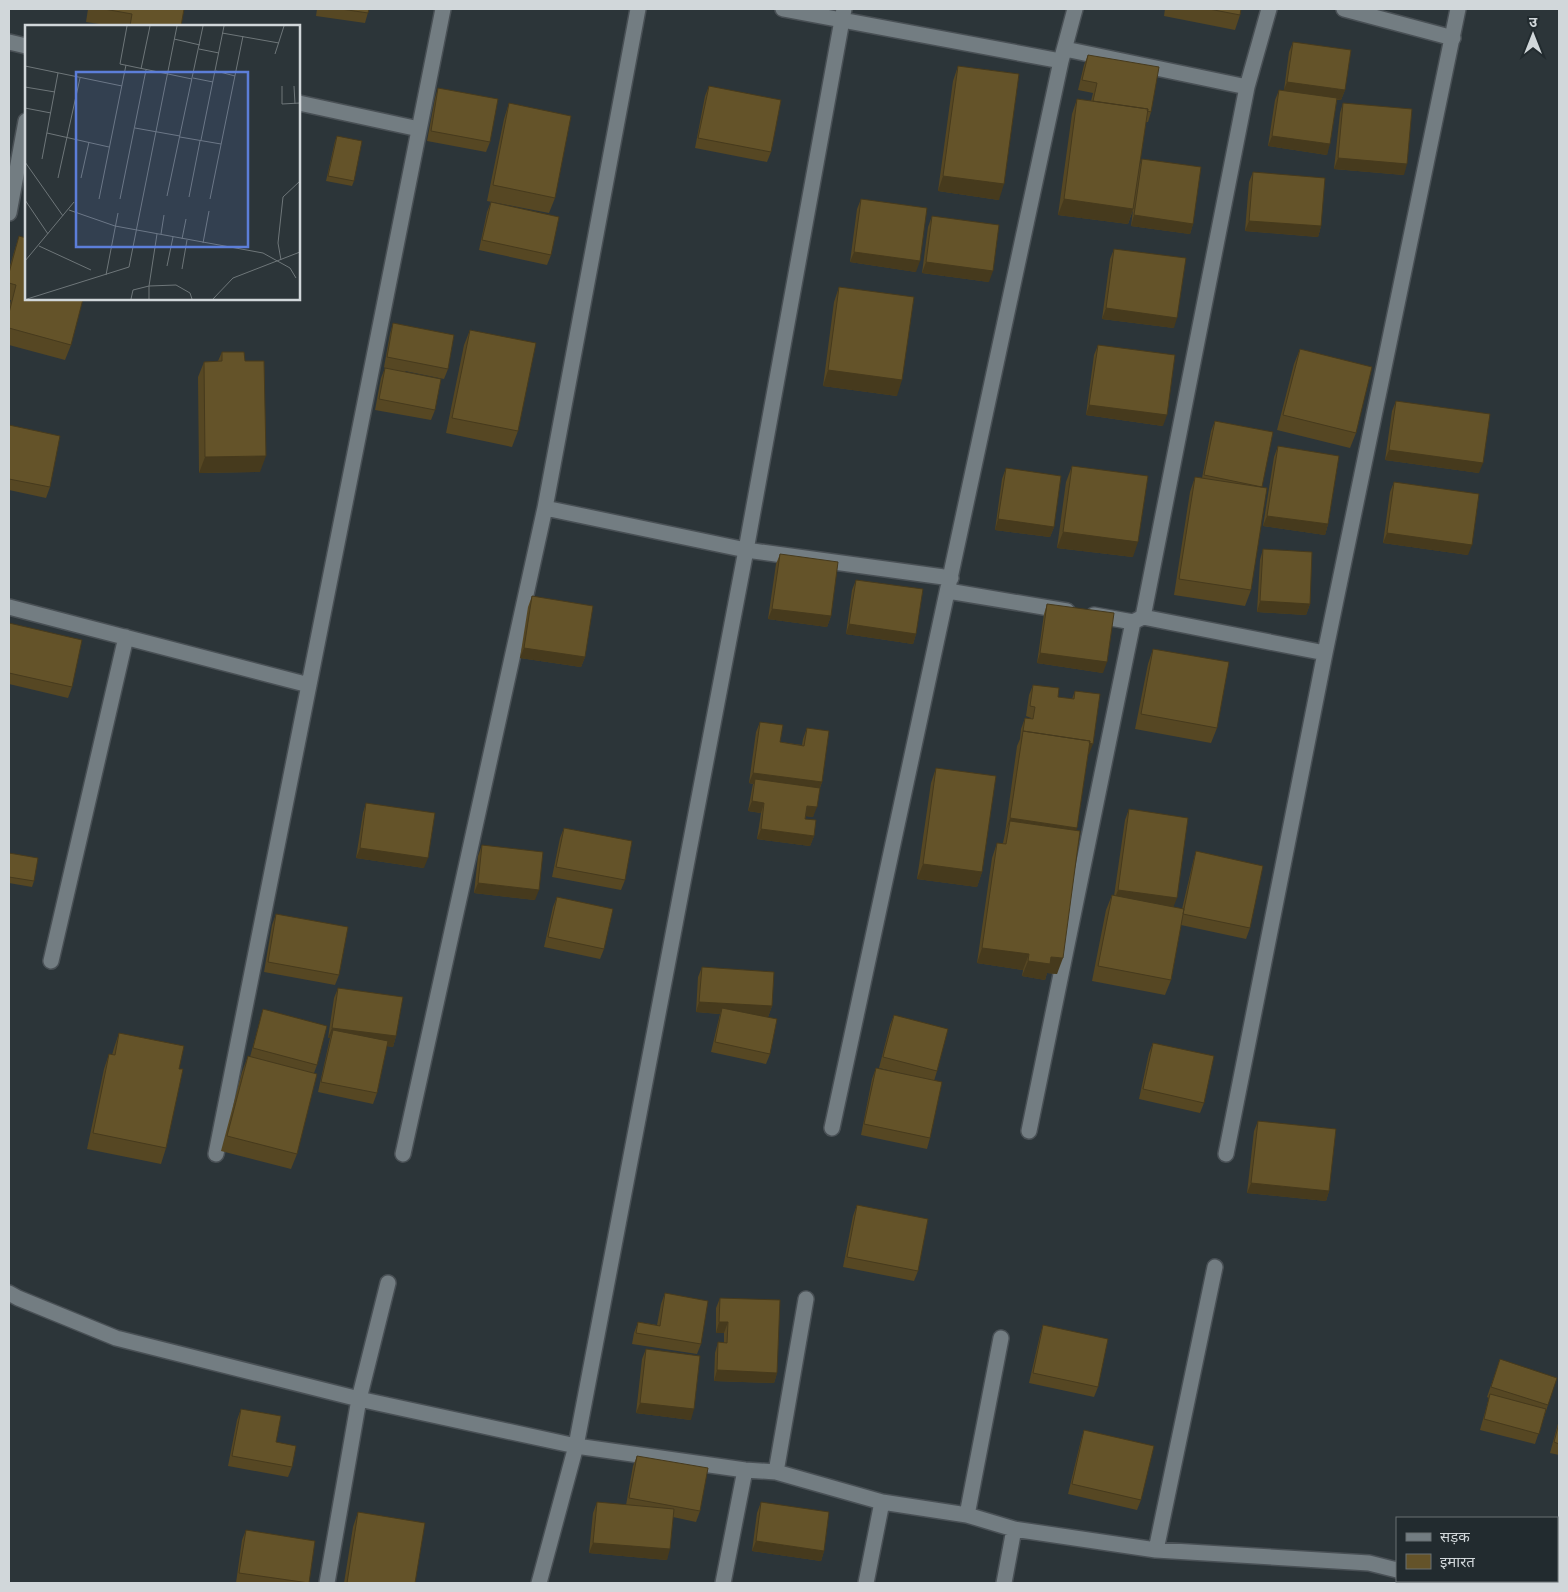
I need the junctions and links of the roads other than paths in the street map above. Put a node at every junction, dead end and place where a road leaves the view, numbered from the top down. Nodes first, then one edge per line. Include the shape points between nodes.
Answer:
1 (443, 9) edge
2 (638, 9) edge
3 (783, 9) edge
4 (1075, 9) edge
5 (1269, 9) edge
6 (1344, 9) edge
7 (1458, 9) edge
8 (843, 14) edge
9 (1453, 38) junction
10 (9, 42) edge
11 (25, 46) edge
12 (1063, 55) junction
13 (1247, 86) junction
14 (300, 103) edge
15 (25, 126) edge
16 (419, 129) junction
17 (9, 213) edge
18 (545, 508) junction
19 (746, 550) junction
20 (949, 584) junction
21 (9, 607) edge
22 (1138, 620) junction
23 (126, 637) junction
24 (1325, 653) junction
25 (309, 685) junction
26 (51, 961) dead end
27 (832, 1128) dead end
28 (1029, 1132) dead end
29 (216, 1154) dead end
30 (404, 1154) dead end
31 (1226, 1154) dead end
32 (1215, 1267) dead end
33 (388, 1283) dead end
34 (9, 1293) edge
35 (806, 1299) dead end
36 (1001, 1338) dead end
37 (360, 1399) junction
38 (576, 1446) junction
39 (745, 1470) junction
40 (776, 1472) junction
41 (882, 1502) junction
42 (968, 1515) junction
43 (1014, 1529) junction
44 (1156, 1550) junction
45 (1396, 1570) edge
46 (327, 1583) edge
47 (539, 1583) edge
48 (723, 1583) edge
49 (866, 1583) edge
50 (1004, 1583) edge

1 - 16 street
2 - 18 street
3 - 8 street
4 - 12 street
5 - 13 street
6 - 9 street
7 - 9 street
8 - 12 street
8 - 19 street
9 - 24 street
10 - 11 street
12 - 13 street
12 - 20 street
13 - 22 street
14 - 16 street
15 - 17 street
16 - 25 street
18 - 19 street
18 - 30 street
19 - 20 street
19 - 38 street
20 - 22 street
20 - 27 street
21 - 23 street
22 - 24 street
22 - 28 street
23 - 25 street
23 - 26 street
24 - 31 street
25 - 29 street
32 - 44 street
33 - 37 street
34 - 37 street via 116,1338
35 - 40 street
36 - 42 street
37 - 38 street
37 - 46 street
38 - 39 street
38 - 47 street
39 - 40 street
39 - 48 street
40 - 41 street
41 - 42 street
41 - 49 street
42 - 43 street
43 - 44 street
43 - 50 street
44 - 45 street via 1369,1563

